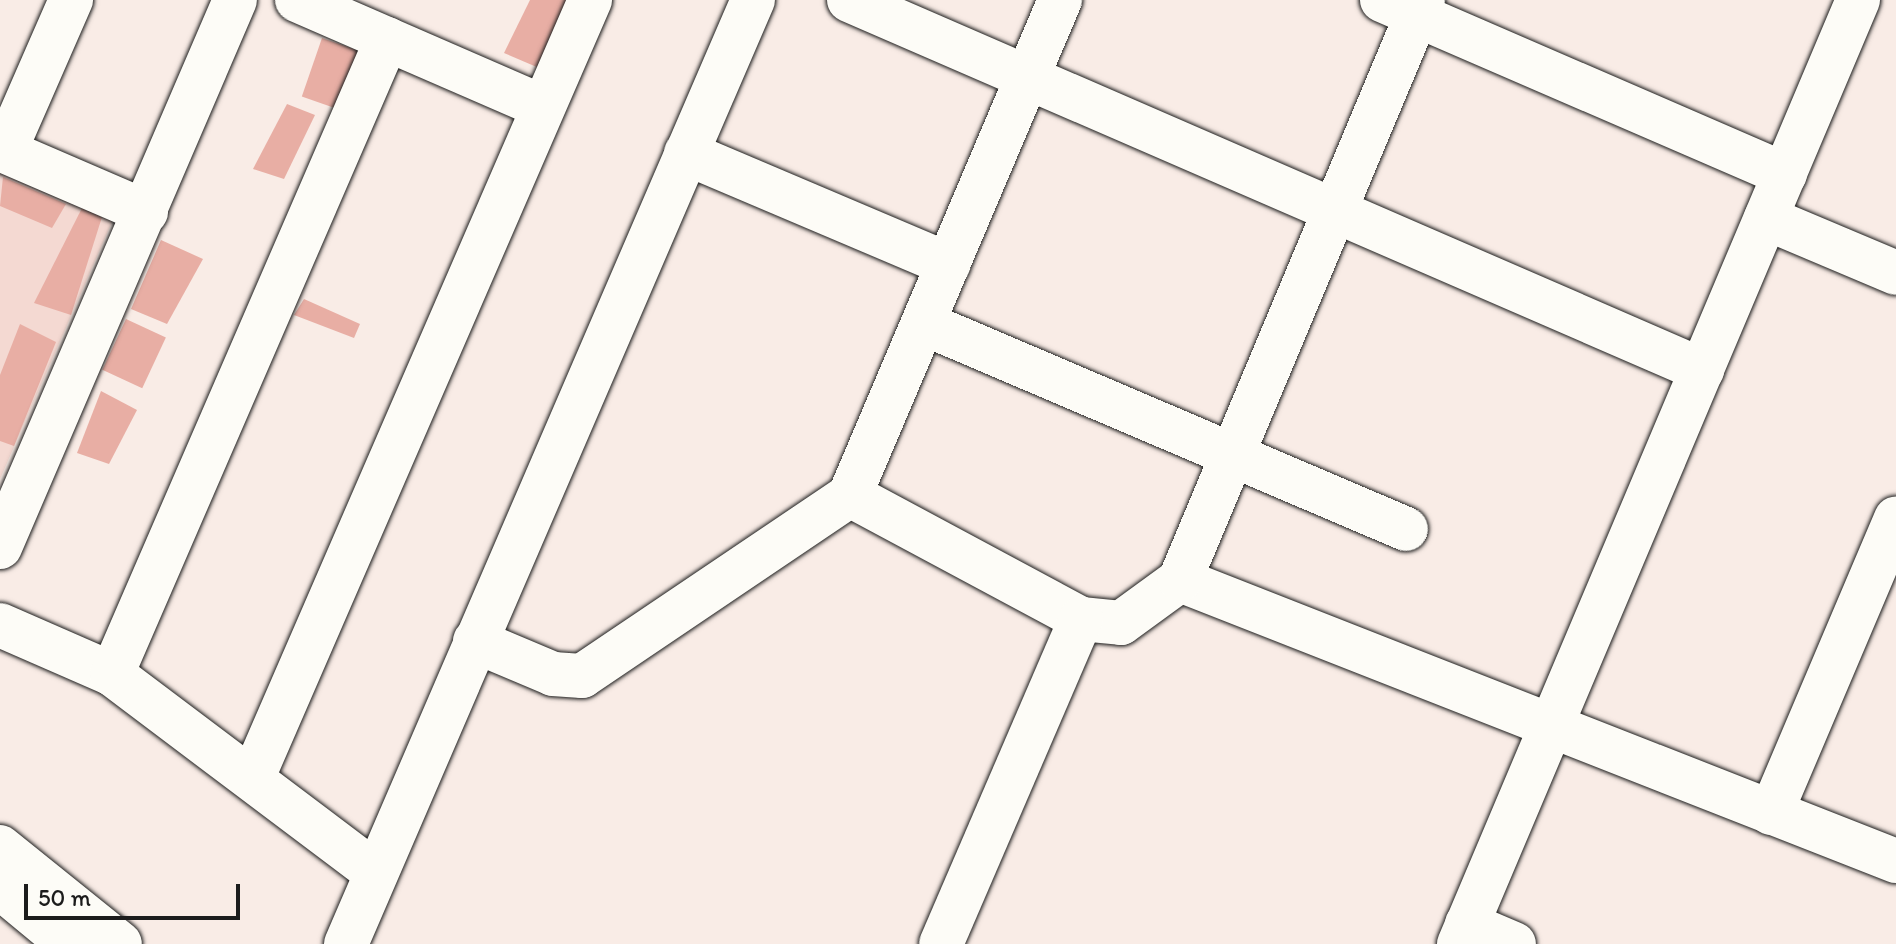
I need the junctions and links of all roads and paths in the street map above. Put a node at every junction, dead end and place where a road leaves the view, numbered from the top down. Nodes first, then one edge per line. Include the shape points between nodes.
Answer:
1 (71, 0) edge
2 (235, 0) edge
3 (297, 0) edge
4 (590, 0) edge
5 (753, 0) edge
6 (849, 0) edge
7 (1060, 0) edge
8 (1858, 0) edge
9 (1407, 5) edge
10 (387, 39) junction
11 (1027, 77) junction
12 (543, 107) junction
13 (2, 150) edge
14 (686, 153) junction
15 (1785, 174) junction
16 (1334, 210) junction
17 (146, 212) junction
18 (1766, 218) junction
19 (948, 264) junction
20 (1896, 273) edge
21 (923, 323) junction
22 (1702, 370) junction
23 (1232, 454) junction
24 (850, 495) junction
25 (1896, 518) edge
26 (1406, 529) dead end
27 (0, 547) edge
28 (1180, 580) junction
29 (1081, 619) junction
30 (0, 625) edge
31 (475, 641) junction
32 (112, 674) junction
33 (1550, 728) junction
34 (253, 777) junction
35 (1771, 813) junction
36 (0, 847) edge
37 (1896, 861) edge
38 (375, 872) junction
39 (0, 887) edge
40 (1463, 934) edge
41 (69, 944) edge
42 (120, 944) edge
43 (346, 944) edge
44 (941, 944) edge
45 (1514, 944) edge

1 - 13 street
2 - 17 street
3 - 10 street
4 - 12 street
5 - 14 street
6 - 11 street
7 - 11 street
8 - 15 street
9 - 15 street
9 - 16 street
10 - 12 street
10 - 32 street
11 - 16 street
11 - 19 street
12 - 34 street
13 - 17 street
14 - 19 street
14 - 31 street
15 - 18 street
16 - 22 street
16 - 23 street
17 - 27 street
18 - 20 street
18 - 22 street
19 - 21 street
21 - 23 street
21 - 24 street
22 - 33 street
23 - 26 street
23 - 28 street
24 - 29 street
24 - 31 street via 582,676 553,674
25 - 35 street
28 - 29 street via 1121,623
28 - 33 street
29 - 44 street
30 - 32 street
31 - 38 street
32 - 34 street
33 - 35 street
33 - 40 street
34 - 38 street
35 - 37 street
36 - 42 street
38 - 43 street
39 - 41 street
40 - 45 street

